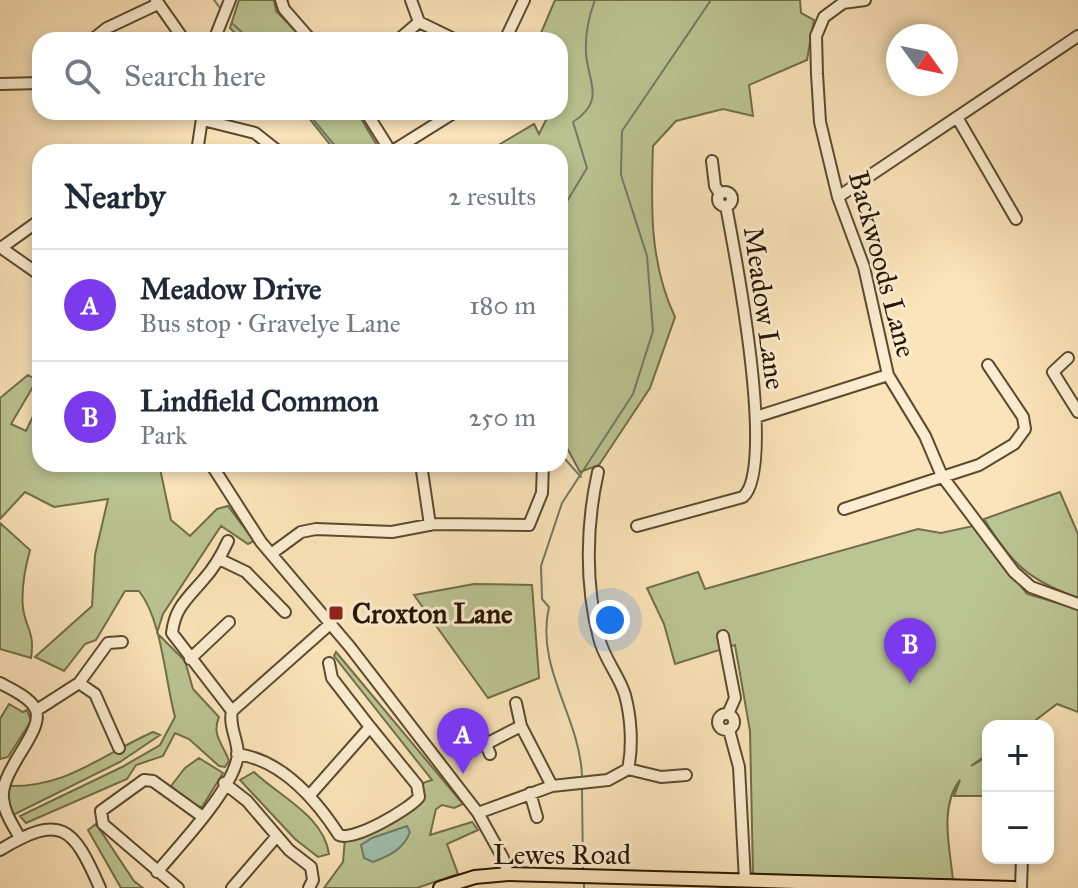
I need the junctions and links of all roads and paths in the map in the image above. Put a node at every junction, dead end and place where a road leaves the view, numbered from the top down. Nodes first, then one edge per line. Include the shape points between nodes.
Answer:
1 (230, 0) edge
2 (281, 0) edge
3 (411, 0) edge
4 (524, 0) edge
5 (865, 0) edge
6 (157, 2) edge
7 (843, 2) edge
8 (416, 26) junction
9 (102, 32) edge
10 (178, 32) edge
11 (217, 32) edge
12 (304, 32) edge
13 (408, 32) edge
14 (418, 32) edge
15 (433, 32) edge
16 (509, 32) edge
17 (1078, 36) edge
18 (32, 83) edge
19 (1, 84) edge
20 (958, 119) junction
21 (202, 120) edge
22 (215, 120) edge
23 (371, 120) edge
24 (442, 120) edge
25 (198, 144) edge
26 (269, 144) edge
27 (386, 144) edge
28 (404, 144) edge
29 (712, 161) dead end
30 (838, 197) junction
31 (1016, 219) dead end
32 (32, 226) edge
33 (0, 248) edge
34 (32, 270) edge
35 (1068, 358) dead end
36 (992, 368) dead end
37 (888, 375) junction
38 (1078, 412) edge
39 (756, 417) junction
40 (216, 472) edge
41 (422, 472) edge
42 (543, 472) edge
43 (598, 472) dead end
44 (942, 476) junction
45 (844, 509) dead end
46 (430, 525) junction
47 (637, 526) dead end
48 (228, 541) dead end
49 (271, 554) junction
50 (219, 559) junction
51 (1078, 604) edge
52 (285, 612) dead end
53 (229, 622) dead end
54 (330, 624) junction
55 (723, 636) dead end
56 (122, 642) dead end
57 (190, 659) junction
58 (329, 663) dead end
59 (0, 683) edge
60 (79, 683) junction
61 (516, 703) dead end
62 (37, 710) junction
63 (232, 711) junction
64 (521, 726) junction
65 (370, 727) junction
66 (486, 744) dead end
67 (119, 748) dead end
68 (237, 754) junction
69 (628, 769) junction
70 (686, 775) dead end
71 (224, 783) junction
72 (552, 786) junction
73 (530, 793) junction
74 (309, 796) junction
75 (478, 813) junction
76 (203, 817) junction
77 (537, 817) dead end
78 (277, 836) junction
79 (20, 838) junction
80 (0, 850) edge
81 (1022, 864) edge
82 (157, 872) junction
83 (508, 874) junction
84 (745, 881) junction
85 (731, 884) edge
86 (843, 886) edge
87 (443, 887) edge
88 (100, 888) edge
89 (178, 888) edge
90 (232, 888) edge
91 (309, 888) edge
92 (1014, 888) edge
93 (1021, 888) edge

1 - 11 street
2 - 12 street
3 - 8 street
4 - 16 street
5 - 7 street
6 - 9 street
6 - 10 street
7 - 30 street, Backwoods Lane via 817,28 820,122
8 - 13 street
8 - 14 street
8 - 15 street
17 - 20 street
18 - 19 street
20 - 30 street
20 - 31 street
21 - 25 street
22 - 26 street via 255,133
23 - 27 street
24 - 28 street
29 - 39 street, Meadow Lane via 715,186 720,194 731,196 726,206 746,318
30 - 37 street, Backwoods Lane via 864,267
32 - 33 street
33 - 34 street
35 - 38 street via 1054,369
36 - 44 street via 1025,429 1014,444 979,465
37 - 39 street, Meadow Lane
37 - 44 street, Backwoods Lane
39 - 47 street, Meadow Lane via 753,484 746,495
40 - 49 street
41 - 46 street
42 - 46 street via 542,493 529,525
43 - 69 street via 589,533 593,612 599,642 625,694 632,753
44 - 45 street
44 - 51 street, Backwoods Lane via 1023,581
46 - 49 street via 392,532 316,529 301,532
48 - 50 street
49 - 54 street
50 - 52 street via 246,572
50 - 57 street via 174,616 172,633
53 - 57 street
54 - 63 street
54 - 75 street
55 - 84 street via 735,698 728,714 734,722 729,730 739,767
56 - 60 street via 103,648
57 - 63 street
58 - 65 street via 332,678
59 - 62 street
60 - 62 street
60 - 67 street via 95,694
61 - 64 street
62 - 79 street via 35,728 5,777 2,794
63 - 68 street
64 - 66 street
64 - 72 street
65 - 74 street
65 - 74 street via 417,785 419,797 411,808 345,838
68 - 71 street
68 - 74 street via 268,761
69 - 70 street via 661,777
69 - 72 street via 608,780
71 - 76 street
71 - 78 street
72 - 73 street
73 - 75 street
73 - 77 street
75 - 83 street
76 - 82 street
76 - 82 street via 144,780 101,811 103,824
78 - 90 street
78 - 91 street via 311,867
79 - 80 street
79 - 88 street via 42,827 65,830
81 - 93 street
82 - 89 street
83 - 85 main road, Lewes Road
83 - 87 main road, Lewes Road
84 - 85 main road, Lewes Road
84 - 86 main road, Lewes Road
86 - 92 main road, Lewes Road

